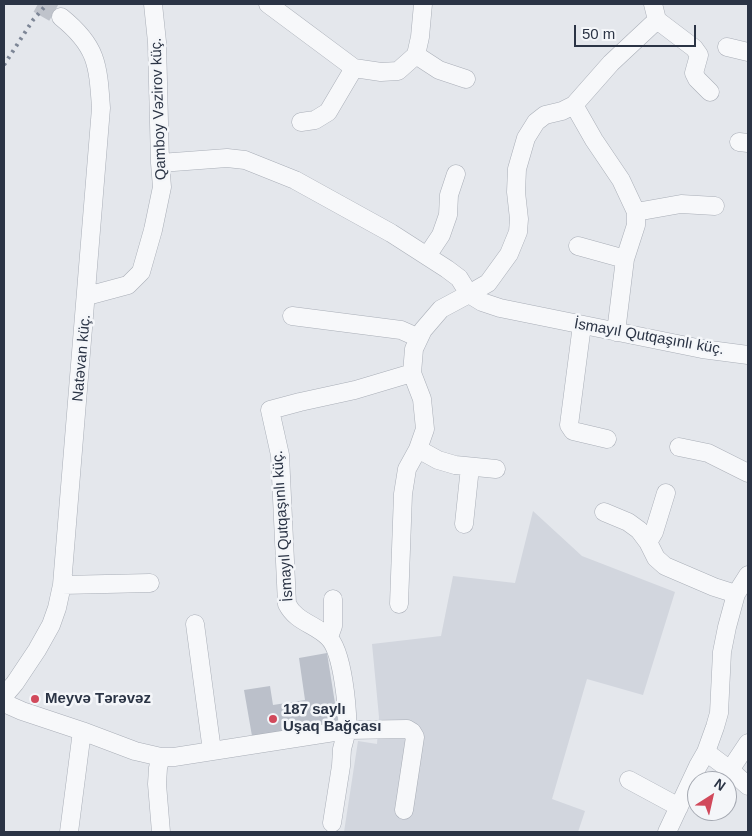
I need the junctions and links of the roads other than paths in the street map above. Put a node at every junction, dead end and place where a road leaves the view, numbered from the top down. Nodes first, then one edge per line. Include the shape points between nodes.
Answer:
1 (154, 4) edge
2 (268, 4) edge
3 (423, 4) edge
4 (655, 12) edge
5 (61, 16) tunnel mouth
6 (726, 47) dead end
7 (748, 52) edge
8 (416, 55) junction
9 (354, 68) junction
10 (466, 79) dead end
11 (710, 92) dead end
12 (574, 105) junction
13 (301, 122) dead end
14 (160, 163) junction
15 (456, 174) dead end
16 (716, 206) dead end
17 (636, 212) junction
18 (578, 246) dead end
19 (427, 256) junction
20 (625, 259) junction
21 (469, 294) junction
22 (87, 296) junction
23 (292, 316) dead end
24 (582, 325) junction
25 (616, 332) junction
26 (419, 338) junction
27 (748, 354) edge
28 (412, 373) junction
29 (607, 439) dead end
30 (680, 448) dead end
31 (418, 450) junction
32 (470, 467) junction
33 (496, 469) dead end
34 (748, 473) edge
35 (666, 493) dead end
36 (604, 512) dead end
37 (464, 524) dead end
38 (648, 542) junction
39 (748, 575) edge
40 (150, 583) dead end
41 (62, 585) junction
42 (736, 594) junction
43 (334, 599) dead end
44 (399, 604) dead end
45 (194, 624) dead end
46 (329, 637) junction
47 (4, 696) edge
48 (4, 702) edge
49 (347, 730) junction
50 (82, 731) junction
51 (748, 743) edge
52 (212, 751) junction
53 (706, 752) junction
54 (161, 757) junction
55 (730, 770) junction
56 (629, 780) dead end
57 (748, 786) edge
58 (679, 807) junction
59 (404, 810) dead end
60 (332, 823) dead end
61 (69, 832) edge
62 (161, 832) edge
63 (667, 832) edge

1 - 14 street, Qamboy Vəzirov küç.
2 - 9 street
3 - 8 street
4 - 11 street via 699,55 694,73
4 - 12 street
5 - 22 street, Natəvan küç. via 85,40 95,60 99,79 101,108
6 - 7 street
8 - 9 street via 398,71
8 - 10 street via 439,70
9 - 13 street via 328,112 315,120
12 - 17 street via 621,180
12 - 21 street via 545,115 526,138 517,169 518,232 508,254 488,283
14 - 19 street via 226,158 245,160 294,180 391,232
14 - 22 street, Qamboy Vəzirov küç. via 162,187 141,272 128,285
15 - 19 street via 441,234
16 - 17 street via 681,204
17 - 20 street via 636,225
18 - 20 street
19 - 21 street via 459,278
20 - 25 street
21 - 24 street, İsmayıl Qutqaşınlı küç. via 500,308
21 - 26 street via 441,309
22 - 41 street, Natəvan küç.
23 - 26 street via 401,330
24 - 25 street, İsmayıl Qutqaşınlı küç.
24 - 29 street via 569,425 573,431
25 - 27 street, İsmayıl Qutqaşınlı küç. via 702,349
26 - 28 street via 414,349
28 - 31 street via 422,399 425,429
28 - 46 street, İsmayıl Qutqaşınlı küç. via 270,410 280,455 287,604 291,612
30 - 34 street via 708,454
31 - 32 street via 438,460
31 - 44 street via 407,469 403,494
32 - 33 street
32 - 37 street
35 - 38 street
36 - 38 street via 628,522
38 - 42 street via 656,558 665,566
39 - 42 street
40 - 41 street
41 - 47 street, Natəvan küç. via 51,625 15,684
42 - 53 street via 722,652 719,712
43 - 46 street via 333,626
45 - 52 street
46 - 49 street via 336,650 345,686
48 - 50 street
49 - 52 street
49 - 59 street via 407,729 412,732 415,737
49 - 60 street
50 - 54 street
50 - 61 street
51 - 55 street
52 - 54 street
53 - 55 street
53 - 58 street
54 - 62 street via 157,784
55 - 57 street
56 - 58 street
58 - 63 street

